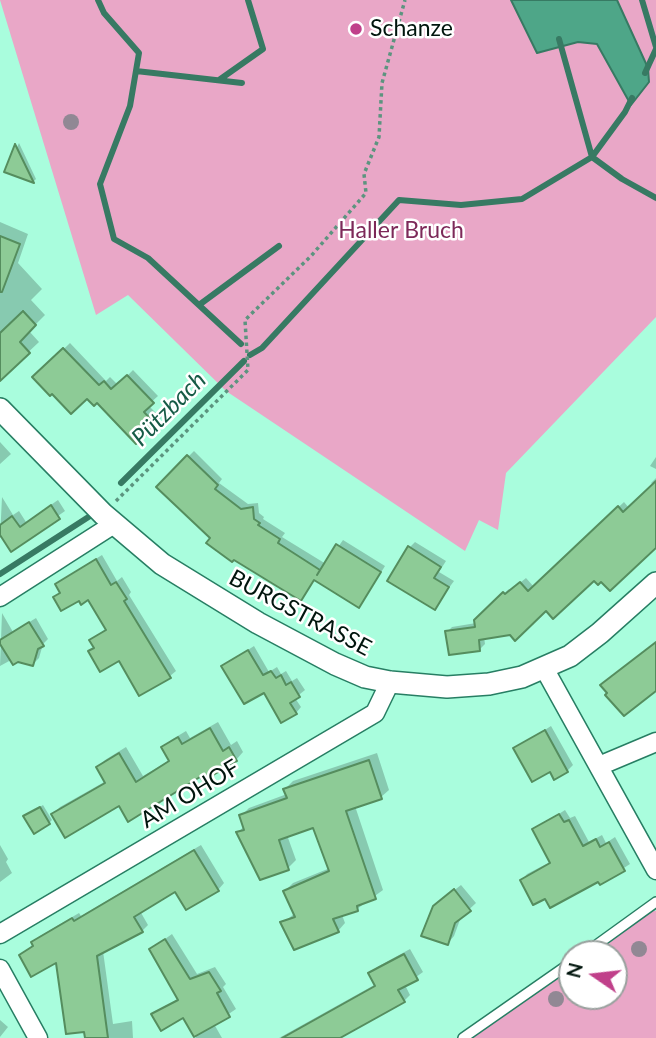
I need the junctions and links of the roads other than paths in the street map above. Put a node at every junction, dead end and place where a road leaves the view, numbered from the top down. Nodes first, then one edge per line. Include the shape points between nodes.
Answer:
1 (0, 409) edge
2 (108, 519) junction
3 (656, 583) edge
4 (0, 597) edge
5 (544, 668) junction
6 (390, 682) junction
7 (656, 742) edge
8 (599, 766) junction
9 (656, 870) edge
10 (656, 902) edge
11 (0, 934) edge
12 (603, 940) edge
13 (0, 969) edge
14 (558, 972) edge
15 (38, 1038) edge
16 (463, 1038) edge

1 - 2 street, BURGSTRASSE
2 - 4 street
2 - 6 street, BURGSTRASSE via 207,594 335,664
3 - 5 street, BURGSTRASSE via 570,656
5 - 6 street, BURGSTRASSE via 489,684 447,687
5 - 8 street
6 - 11 street, AM OHOF via 375,713
7 - 8 street
8 - 9 street
10 - 12 lane
13 - 15 street
14 - 16 lane

